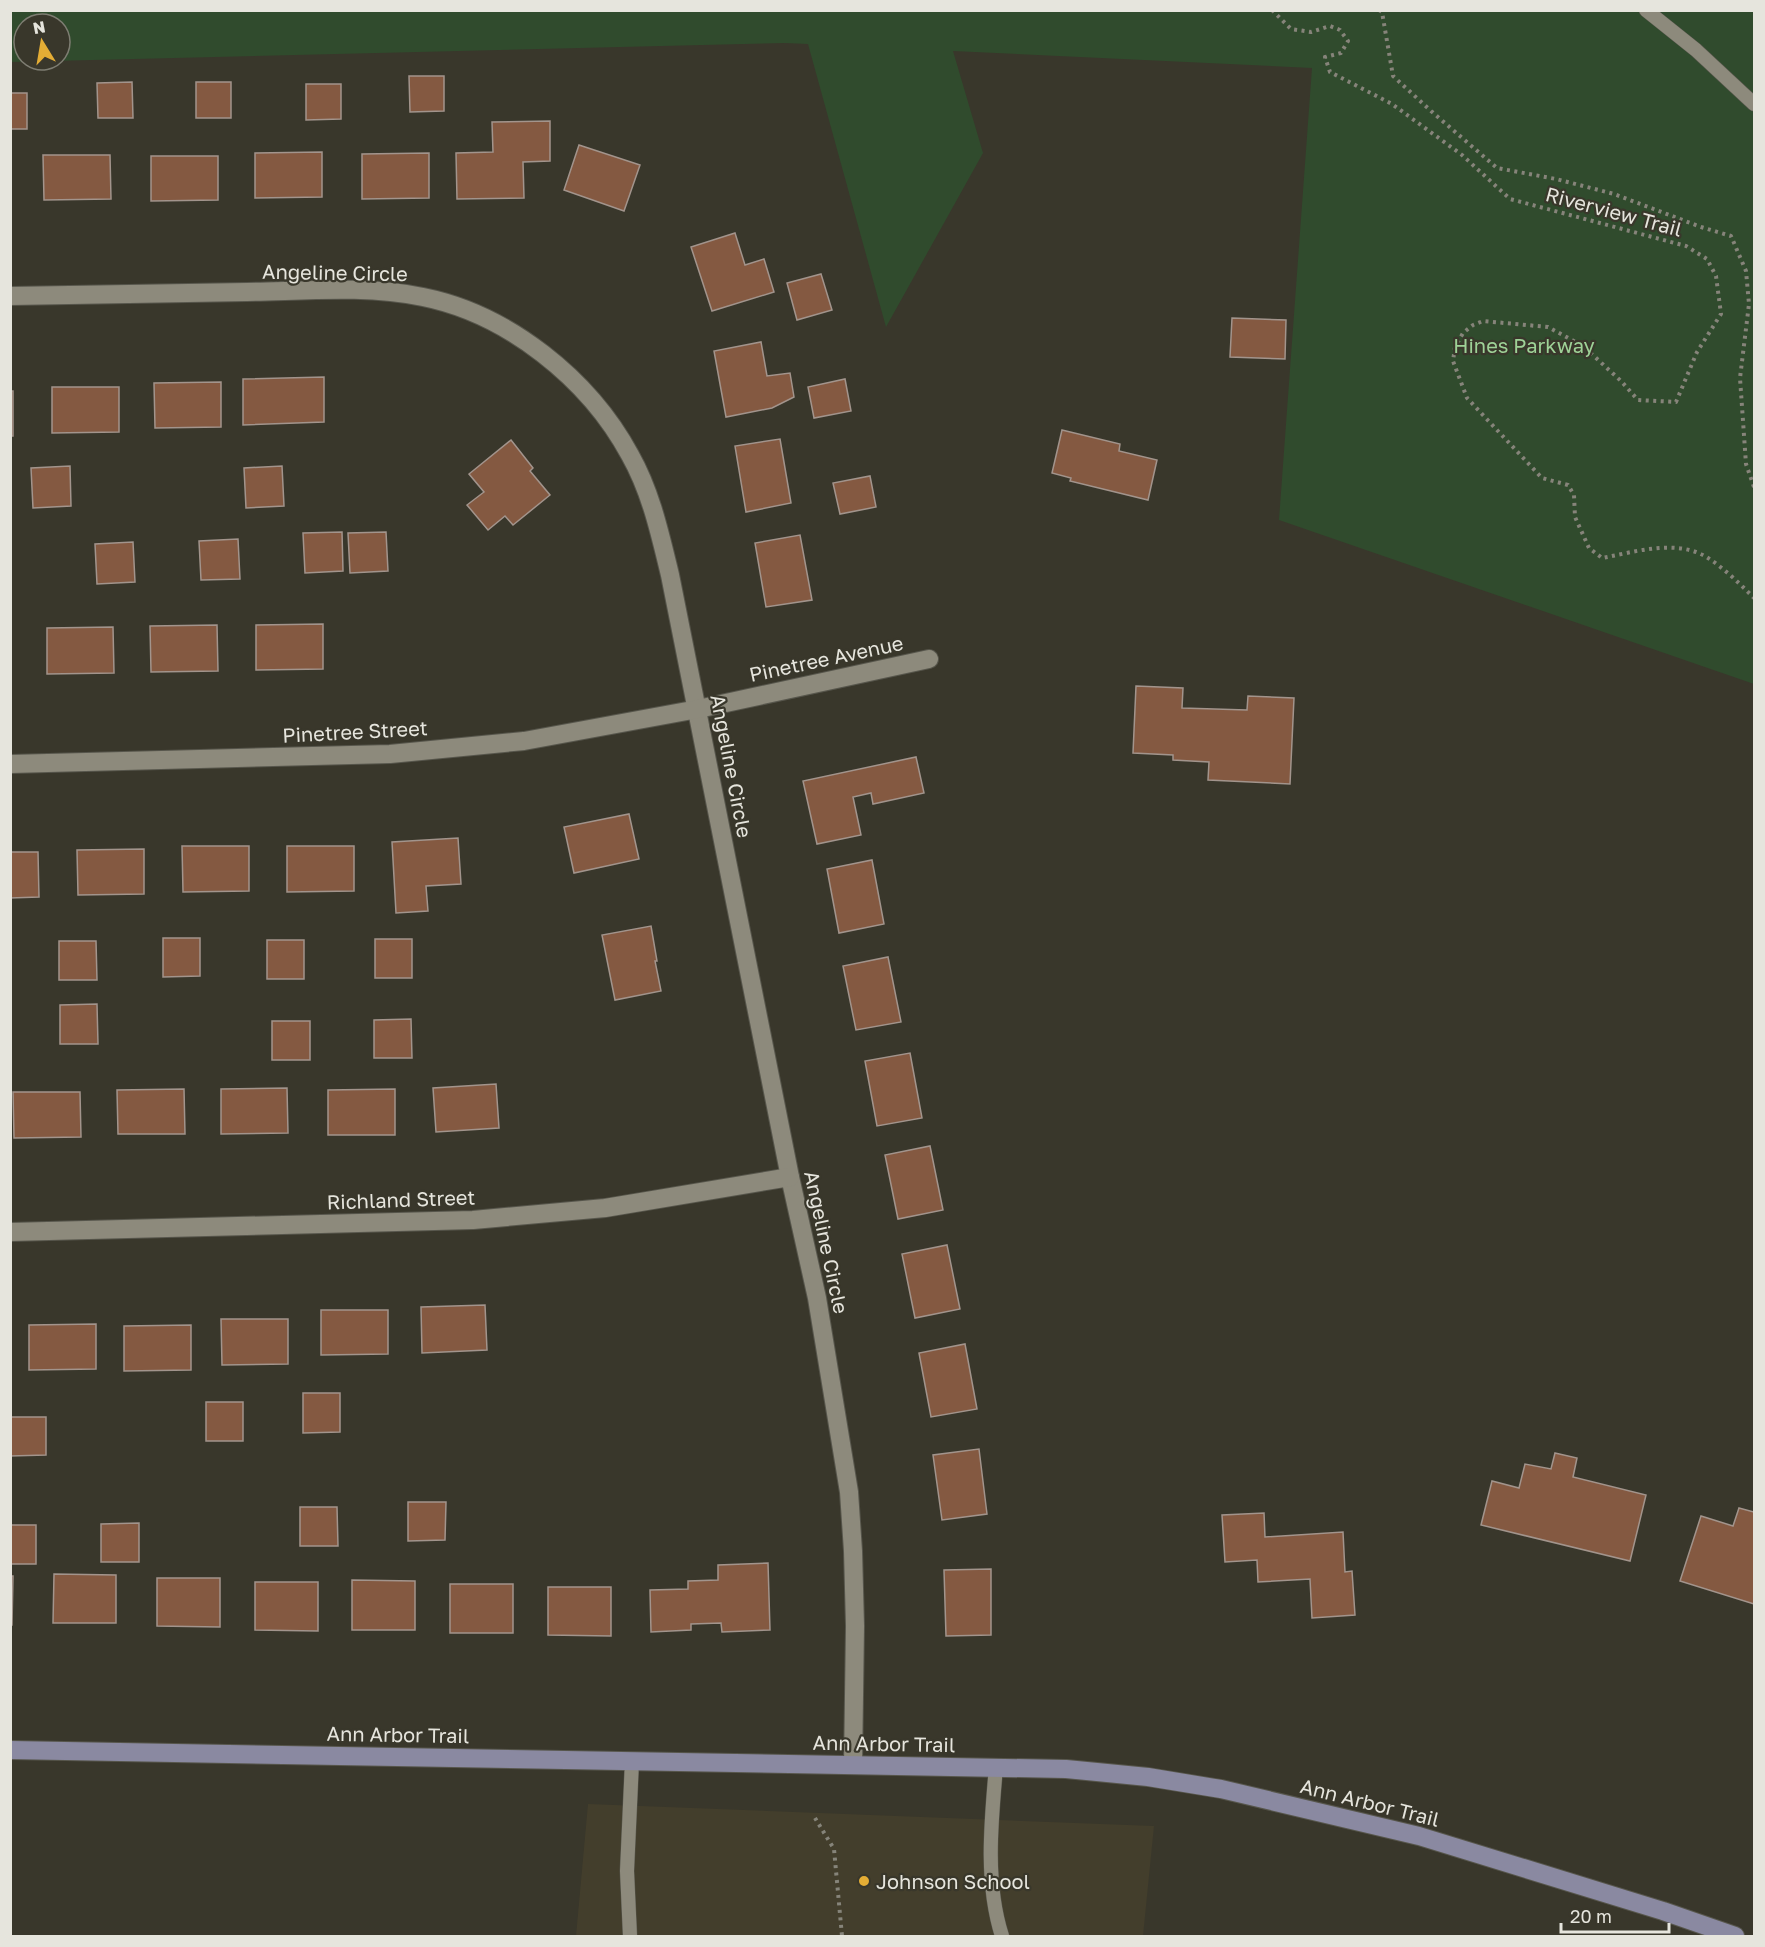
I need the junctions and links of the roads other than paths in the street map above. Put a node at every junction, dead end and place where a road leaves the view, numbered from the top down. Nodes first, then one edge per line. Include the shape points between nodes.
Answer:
1 (1646, 10) edge
2 (1755, 104) edge
3 (10, 296) edge
4 (928, 659) dead end
5 (698, 709) junction
6 (10, 764) edge
7 (790, 1177) junction
8 (10, 1232) edge
9 (10, 1750) edge
10 (632, 1761) junction
11 (853, 1765) junction
12 (996, 1767) junction
13 (630, 1936) edge
14 (1002, 1936) edge
15 (1735, 1936) edge

1 - 2 lane
3 - 5 street, Angeline Circle via 356,291 424,297 490,319 571,377 630,455 657,518
4 - 5 street, Pinetree Avenue
5 - 6 street, Pinetree Street via 524,741 390,754
5 - 7 street, Angeline Circle
7 - 8 street, Richland Street via 605,1208 473,1220
7 - 11 street, Angeline Circle via 817,1298 849,1492 854,1615
9 - 10 street, Ann Arbor Trail
10 - 11 street, Ann Arbor Trail
10 - 13 lane via 627,1871
11 - 12 street, Ann Arbor Trail
12 - 14 lane via 990,1836 995,1915
12 - 15 street, Ann Arbor Trail via 1077,1770 1221,1789 1419,1836

